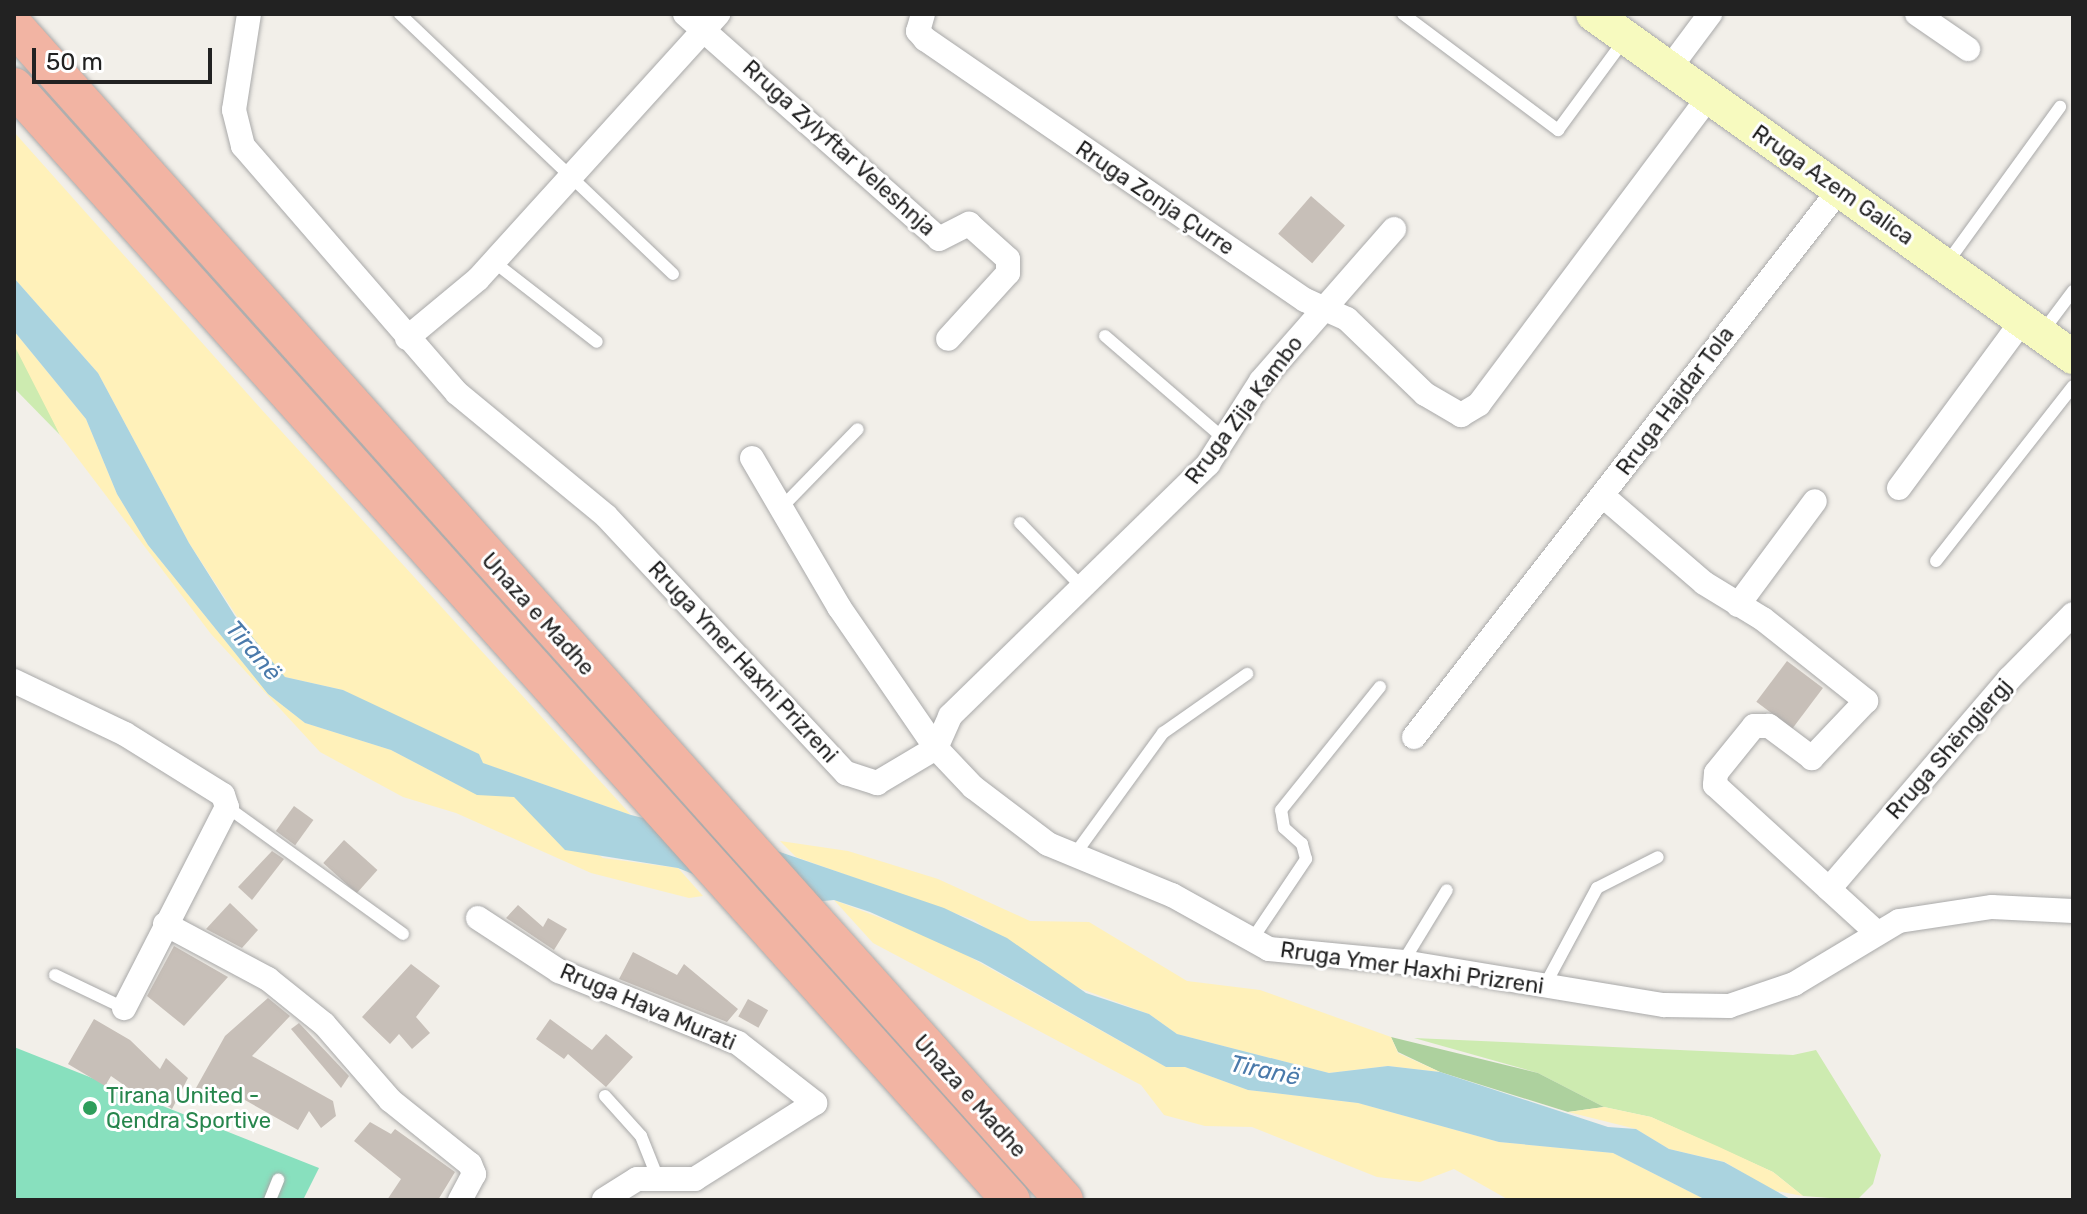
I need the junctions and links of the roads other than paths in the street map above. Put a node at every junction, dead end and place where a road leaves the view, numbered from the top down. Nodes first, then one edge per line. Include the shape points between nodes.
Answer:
1 (249, 14) edge
2 (400, 14) edge
3 (923, 14) edge
4 (1403, 14) edge
5 (1593, 14) edge
6 (1710, 14) edge
7 (1917, 14) edge
8 (702, 19) edge
9 (14, 26) edge
10 (1626, 37) junction
11 (1968, 49) dead end
12 (1669, 69) junction
13 (14, 87) edge
14 (1709, 97) junction
15 (2060, 107) dead end
16 (569, 179) junction
17 (1840, 189) junction
18 (1394, 229) dead end
19 (494, 262) junction
20 (1945, 265) junction
21 (673, 274) dead end
22 (2073, 291) edge
23 (1324, 308) junction
24 (2032, 327) junction
25 (1105, 336) dead end
26 (407, 338) junction
27 (948, 339) dead end
28 (597, 342) dead end
29 (2073, 357) edge
30 (2073, 386) edge
31 (858, 429) dead end
32 (1222, 437) junction
33 (752, 458) dead end
34 (1899, 488) dead end
35 (1603, 496) junction
36 (1815, 501) dead end
37 (783, 506) junction
38 (1020, 523) dead end
39 (1936, 561) dead end
40 (1085, 591) junction
41 (1738, 605) junction
42 (2073, 614) edge
43 (1247, 674) dead end
44 (14, 681) edge
45 (1380, 687) dead end
46 (1414, 737) dead end
47 (936, 748) junction
48 (227, 807) junction
49 (1075, 854) junction
50 (1658, 857) dead end
51 (1829, 889) junction
52 (1447, 890) dead end
53 (2073, 911) edge
54 (478, 918) dead end
55 (165, 924) junction
56 (1877, 933) junction
57 (403, 934) dead end
58 (1251, 941) junction
59 (1403, 962) junction
60 (55, 975) dead end
61 (1545, 985) junction
62 (124, 1008) joint
63 (605, 1096) dead end
64 (657, 1176) junction
65 (278, 1180) dead end
66 (270, 1200) edge
67 (460, 1200) edge
68 (604, 1200) edge
69 (1011, 1200) edge
70 (1064, 1200) edge

1 - 26 street, Rruga Ymer Haxhi Prizreni via 234,110 237,135
2 - 16 lane
3 - 23 street, Rruga Zonja Çurre via 918,31 925,39
4 - 10 lane via 1558,130
5 - 10 main road, Rruga Azem Galica
6 - 12 street
7 - 11 street
8 - 16 street, Rruga Zylyftar Veleshnja
8 - 27 street, Rruga Zylyftar Veleshnja via 939,239 969,224 1008,259 1008,273
9 - 70 highway, Unaza e Madhe
10 - 12 main road, Rruga Azem Galica
12 - 14 main road, Rruga Azem Galica
13 - 69 highway, Unaza e Madhe
14 - 17 main road, Rruga Azem Galica
14 - 23 street via 1471,411 1452,412 1425,394 1372,340
15 - 20 lane
16 - 19 street, Rruga Zylyftar Veleshnja
16 - 21 lane
17 - 20 main road, Rruga Azem Galica
17 - 35 street, Rruga Hajdar Tola
18 - 23 street
19 - 26 street, Rruga Zylyftar Veleshnja
19 - 28 lane
20 - 24 main road, Rruga Azem Galica
22 - 24 lane
23 - 32 street, Rruga Zija Kambo
24 - 29 main road, Rruga Azem Galica
24 - 34 street
25 - 32 lane
26 - 47 street, Rruga Ymer Haxhi Prizreni via 480,417 606,516 846,773 877,783
30 - 39 lane
31 - 37 lane
32 - 40 street, Rruga Zija Kambo via 1208,464
33 - 37 street
35 - 41 street via 1704,583
35 - 46 street, Rruga Hajdar Tola
36 - 41 street
37 - 47 street via 839,607
38 - 40 lane
40 - 47 street, Rruga Zija Kambo via 950,716
41 - 51 street via 1866,701 1812,758 1769,726 1754,726 1714,779 1720,796
42 - 51 street, Rruga Shëngjergj via 2009,679
43 - 49 lane via 1163,733
44 - 48 street via 163,755 211,785
45 - 58 lane via 1281,810 1284,828 1302,844 1306,859
47 - 49 street, Rruga Ymer Haxhi Prizreni via 1022,830
48 - 55 street
48 - 57 lane
49 - 58 street, Rruga Ymer Haxhi Prizreni via 1172,895
50 - 61 lane via 1597,888
51 - 56 street
52 - 59 lane
53 - 56 street, Rruga Ymer Haxhi Prizreni via 1949,912
54 - 64 street, Rruga Hava Murati via 559,971 738,1043 815,1103 695,1179
55 - 62 street
55 - 67 street via 268,979 324,1024 390,1100 470,1164 474,1174
56 - 61 street, Rruga Ymer Haxhi Prizreni via 1794,984 1729,1006 1664,1005
58 - 59 street, Rruga Ymer Haxhi Prizreni via 1295,953
59 - 61 street, Rruga Ymer Haxhi Prizreni
60 - 62 lane
63 - 64 lane via 641,1136
64 - 68 street via 637,1179
65 - 66 lane

